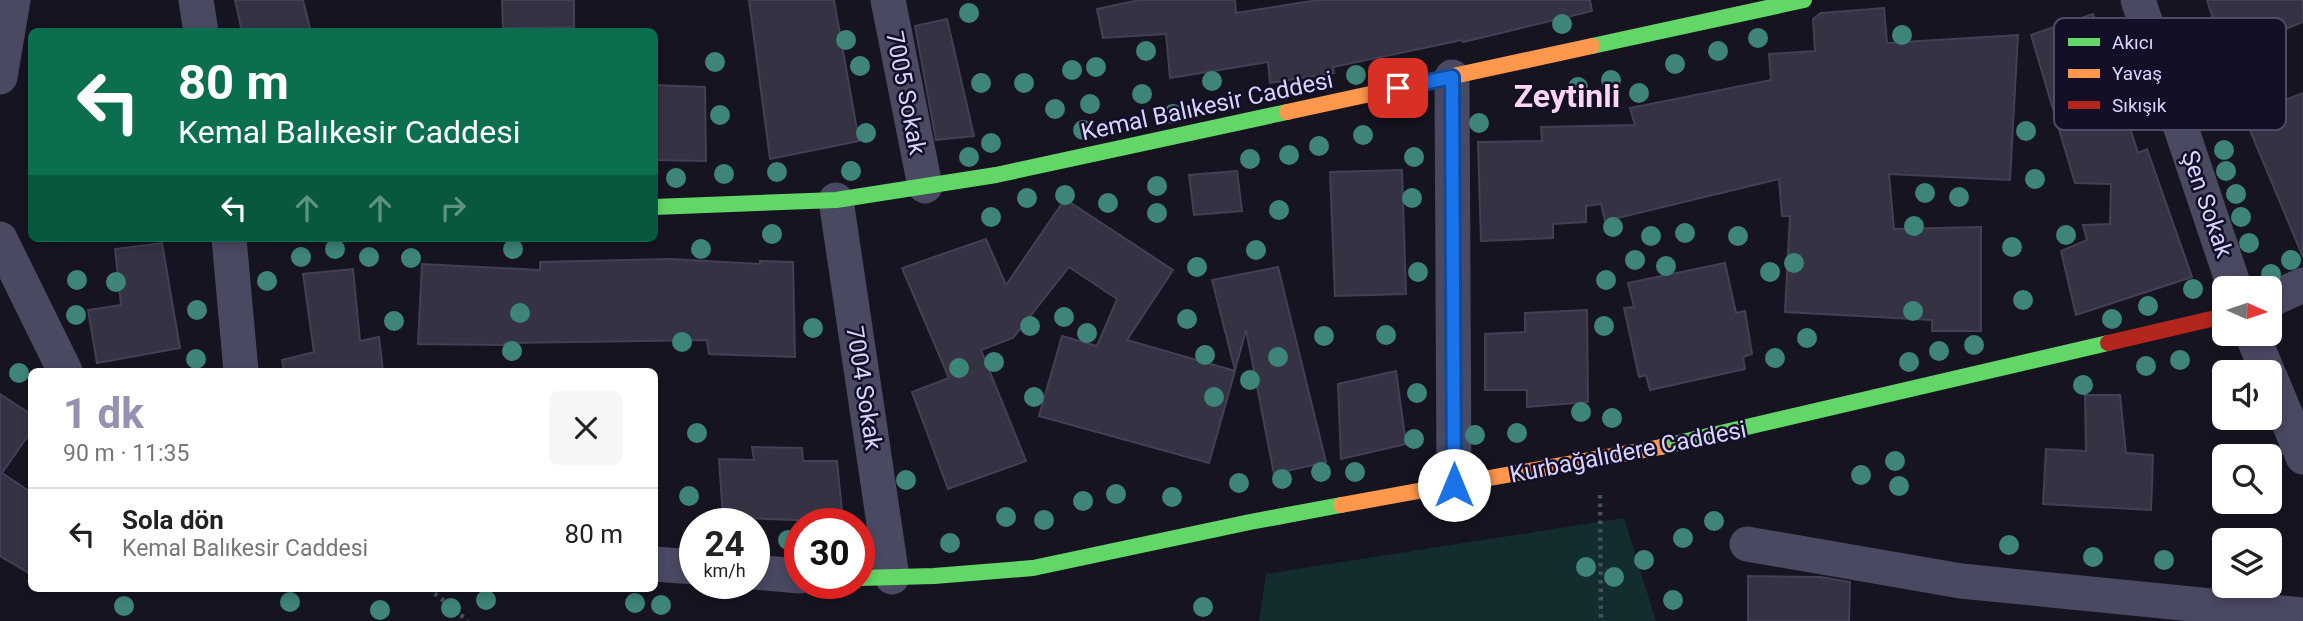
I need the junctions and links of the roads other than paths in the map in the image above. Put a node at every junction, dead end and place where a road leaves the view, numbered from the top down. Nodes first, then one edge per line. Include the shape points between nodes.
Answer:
1 (13, 0) edge
2 (196, 0) edge
3 (888, 0) edge
4 (1804, 0) edge
5 (2137, 0) edge
6 (2143, 18) edge
7 (200, 28) edge
8 (0, 77) edge
9 (1452, 77) junction
10 (2181, 130) edge
11 (925, 186) junction
12 (836, 200) junction
13 (658, 207) edge
14 (0, 239) edge
15 (229, 242) edge
16 (2231, 276) edge
17 (2303, 285) edge
18 (2282, 295) edge
19 (2212, 319) edge
20 (64, 368) edge
21 (241, 368) edge
22 (2282, 406) edge
23 (2303, 457) edge
24 (1454, 485) junction
25 (1747, 544) dead end
26 (658, 564) edge
27 (679, 566) edge
28 (876, 577) edge
29 (2303, 615) edge

1 - 8 street
2 - 7 street
3 - 11 street, 7005 Sokak
4 - 9 street, Kemal Balıkesir Caddesi
5 - 6 street, Şen Sokak
9 - 11 street, Kemal Balıkesir Caddesi via 996,176
9 - 24 street
10 - 16 street, Şen Sokak
11 - 12 street, Kemal Balıkesir Caddesi
12 - 13 street, Kemal Balıkesir Caddesi
12 - 28 street, 7004 Sokak
14 - 20 street
15 - 21 street
17 - 18 street
19 - 24 street, Kurbağalıdere Caddesi via 1687,443
22 - 23 street
24 - 28 street, Kurbağalıdere Caddesi via 1033,568
25 - 29 street via 1961,581
26 - 27 street

